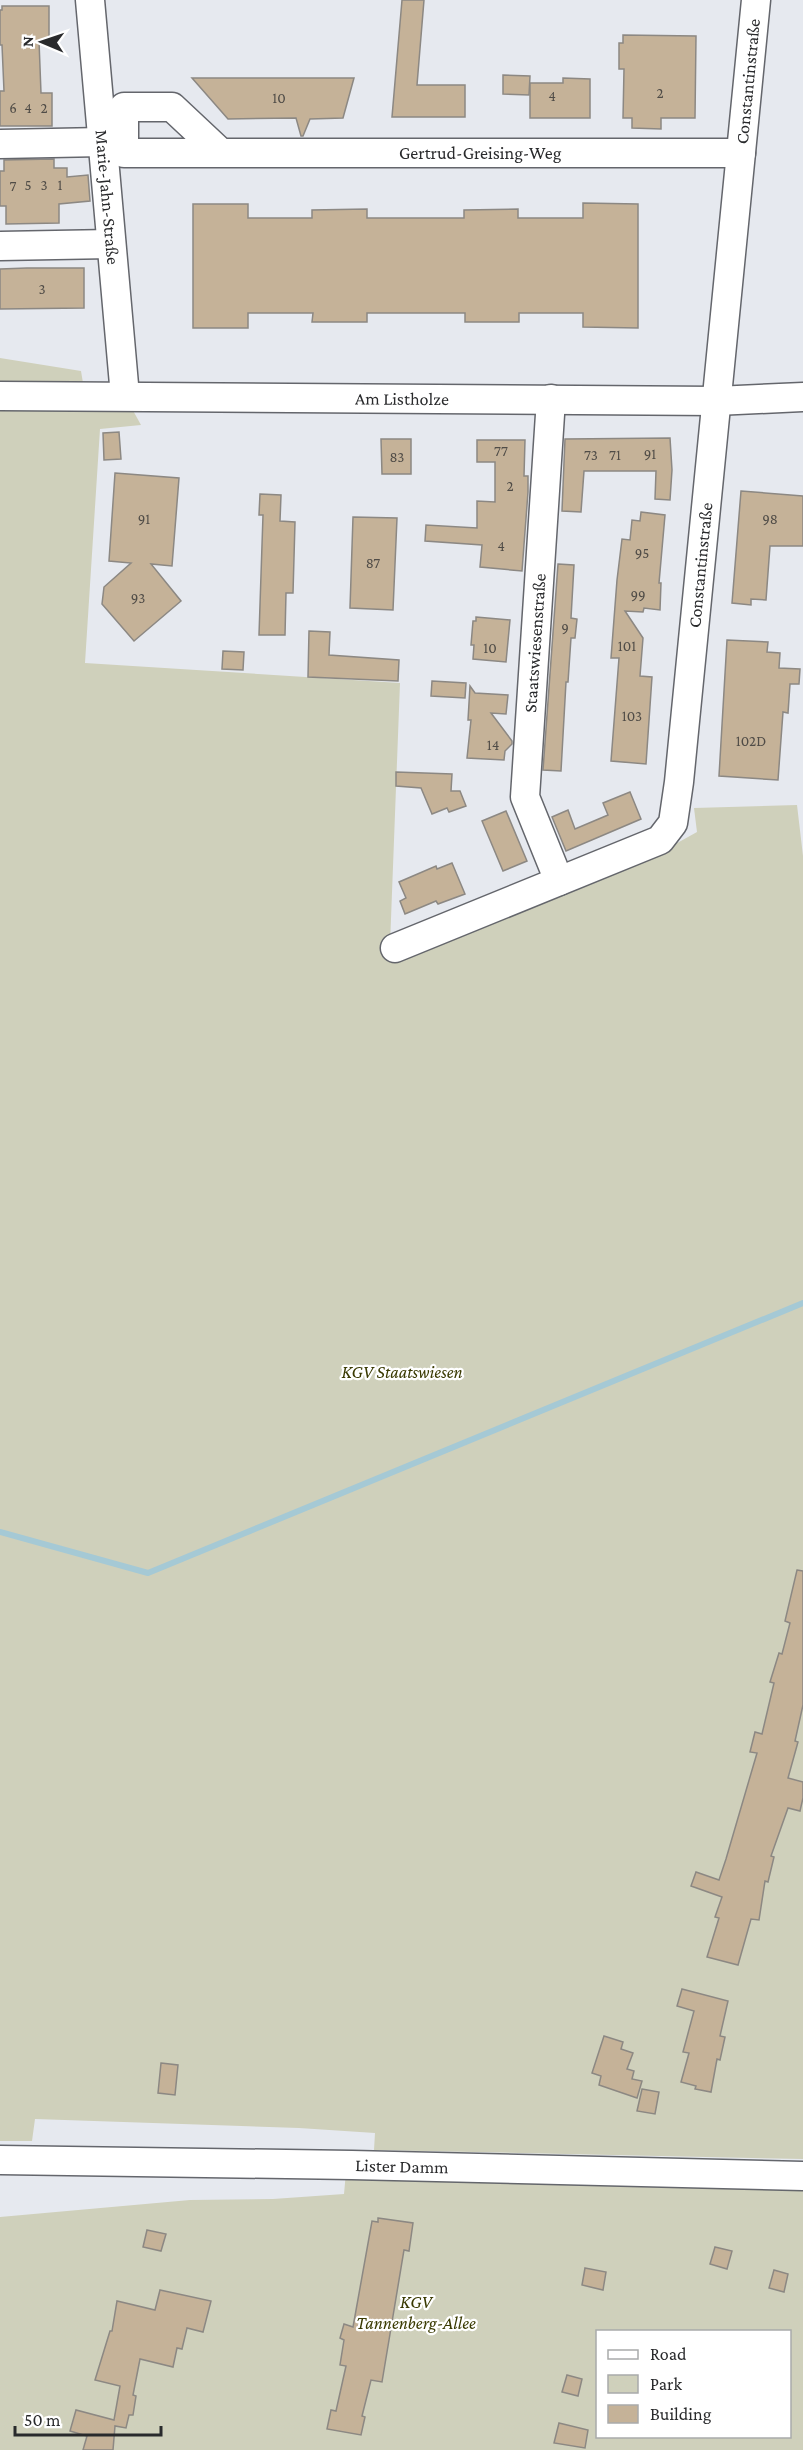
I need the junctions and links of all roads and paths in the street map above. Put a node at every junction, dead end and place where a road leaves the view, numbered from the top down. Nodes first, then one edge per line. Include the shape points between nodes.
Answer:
1 (90, 0) edge
2 (756, 0) edge
3 (103, 142) junction
4 (0, 144) edge
5 (220, 152) dead end
6 (741, 153) junction
7 (111, 244) junction
8 (0, 246) edge
9 (0, 396) edge
10 (125, 396) junction
11 (803, 397) edge
12 (551, 399) junction
13 (717, 401) junction
14 (559, 881) junction
15 (394, 948) dead end
16 (0, 2160) edge
17 (803, 2176) edge

1 - 3 street, Marie-Jahn-Straße
2 - 6 street, Constantinstraße
3 - 4 street
3 - 7 street, Marie-Jahn-Straße
5 - 6 street, Gertrud-Greising-Weg
6 - 13 street, Constantinstraße
7 - 8 street
7 - 10 street, Marie-Jahn-Straße
9 - 10 street, Am Listholze
10 - 12 street, Am Listholze
11 - 13 street, Am Listholze
12 - 13 street, Am Listholze
12 - 14 street, Staatswiesenstraße via 525,796
13 - 14 street, Constantinstraße via 673,823 660,840
14 - 15 street, Constantinstraße
16 - 17 street, Lister Damm

